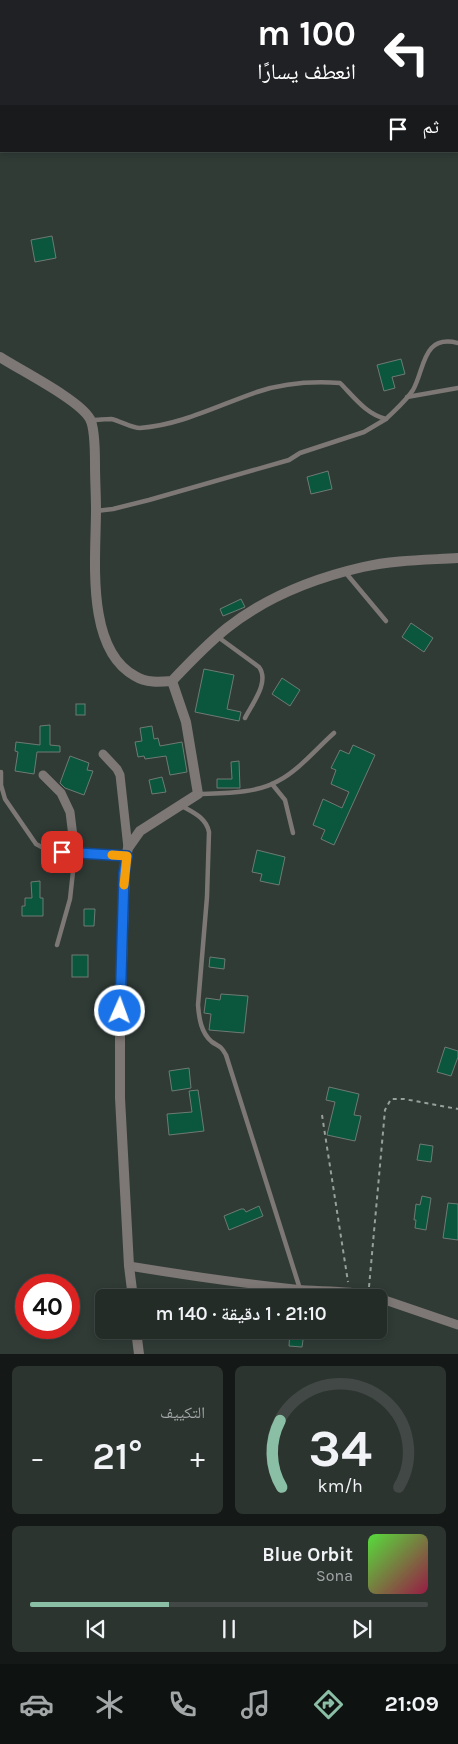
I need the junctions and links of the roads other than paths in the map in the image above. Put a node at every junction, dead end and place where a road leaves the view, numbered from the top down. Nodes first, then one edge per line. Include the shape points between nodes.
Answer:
1 (458, 343) edge
2 (0, 357) edge
3 (458, 388) edge
4 (407, 397) junction
5 (386, 419) junction
6 (90, 420) junction
7 (96, 511) junction
8 (458, 558) edge
9 (345, 572) junction
10 (386, 621) dead end
11 (218, 637) junction
12 (172, 682) junction
13 (245, 718) dead end
14 (334, 733) dead end
15 (103, 754) dead end
16 (1, 772) edge
17 (43, 775) dead end
18 (272, 784) junction
19 (198, 794) junction
20 (180, 806) junction
21 (293, 833) dead end
22 (127, 852) junction
23 (75, 853) junction
24 (57, 945) dead end
25 (129, 1266) junction
26 (132, 1289) edge
27 (291, 1289) edge
28 (300, 1289) edge
29 (387, 1301) edge
30 (458, 1325) edge
31 (137, 1339) edge
32 (139, 1354) edge

1 - 4 lane via 443,341 429,350
2 - 6 street via 56,390
3 - 4 lane
4 - 5 lane
5 - 6 lane via 365,408 340,383 316,381 258,392 199,413 138,428 112,420
5 - 7 lane via 364,432 300,453 289,460 149,500
6 - 7 street
7 - 12 street via 95,590 109,649 120,665 135,676 153,682
8 - 9 street via 399,562
9 - 10 lane
9 - 11 street via 286,593 250,612
11 - 12 street
11 - 13 lane via 263,672 262,684
12 - 19 street via 186,722
14 - 18 lane via 287,775
15 - 22 street via 120,775
16 - 23 lane via 5,798 36,844 49,851
17 - 23 street via 61,793 70,812
18 - 19 lane via 234,792
18 - 21 lane via 284,800
19 - 20 street
20 - 22 street via 140,831
20 - 28 lane via 202,818 208,827 207,897 198,1005 200,1022 205,1034 221,1046 226,1055
22 - 23 street
22 - 25 street via 120,1098
23 - 24 lane via 70,899
25 - 26 street
25 - 27 street
29 - 30 street
31 - 32 street

